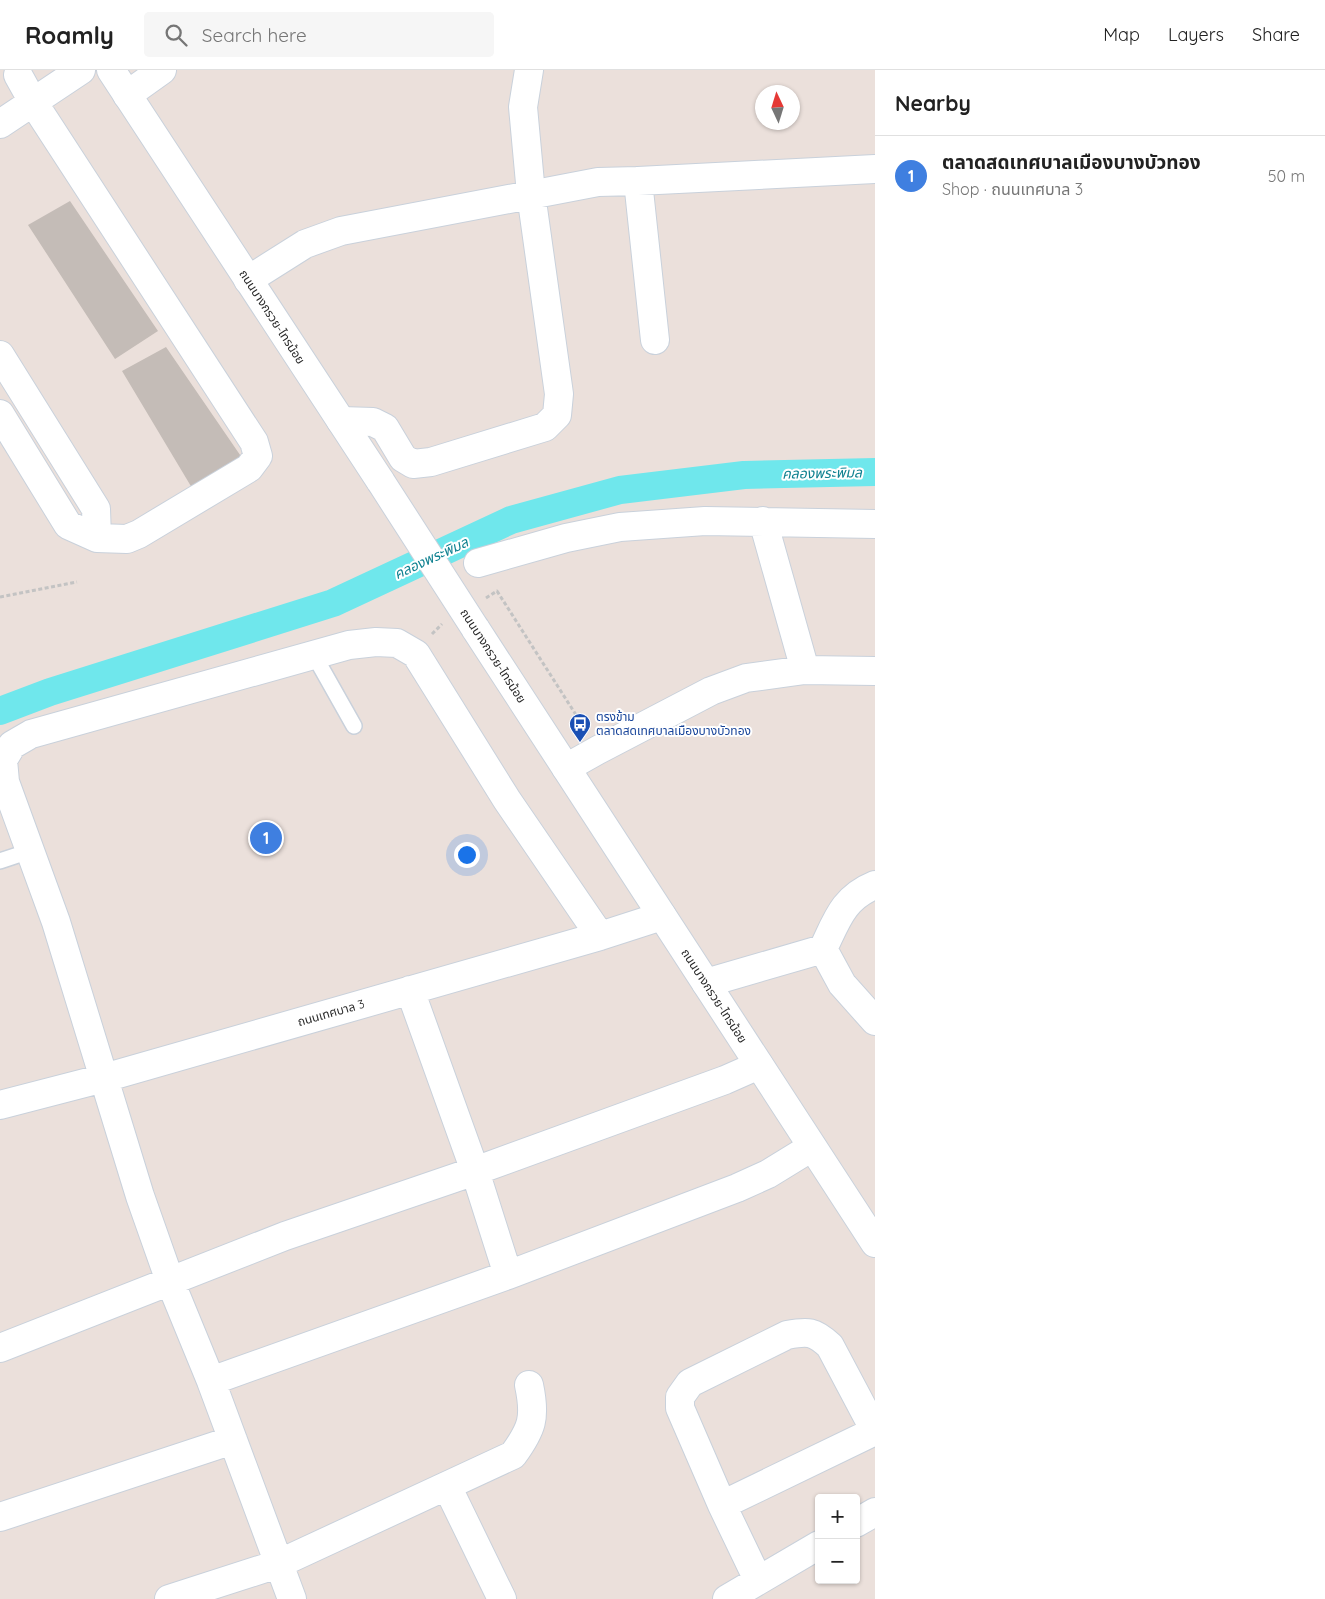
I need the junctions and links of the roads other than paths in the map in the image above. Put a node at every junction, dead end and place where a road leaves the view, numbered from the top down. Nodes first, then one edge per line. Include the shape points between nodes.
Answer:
1 (81, 70) edge
2 (111, 70) edge
3 (162, 70) edge
4 (529, 70) edge
5 (28, 82) edge
6 (127, 95) junction
7 (0, 124) edge
8 (875, 169) edge
9 (638, 181) junction
10 (531, 194) junction
11 (248, 280) junction
12 (655, 340) dead end
13 (0, 355) edge
14 (38, 418) junction
15 (341, 421) junction
16 (7, 424) edge
17 (763, 521) junction
18 (875, 524) edge
19 (97, 538) junction
20 (478, 563) dead end
21 (314, 655) junction
22 (805, 670) junction
23 (875, 671) edge
24 (354, 726) dead end
25 (566, 768) junction
26 (30, 851) junction
27 (0, 862) edge
28 (875, 885) edge
29 (662, 916) junction
30 (600, 936) junction
31 (823, 949) junction
32 (706, 983) junction
33 (410, 990) junction
34 (875, 1021) edge
35 (759, 1065) junction
36 (104, 1078) junction
37 (0, 1105) edge
38 (812, 1147) junction
39 (475, 1171) junction
40 (875, 1243) edge
41 (508, 1274) junction
42 (170, 1281) junction
43 (0, 1348) edge
44 (211, 1380) junction
45 (529, 1385) dead end
46 (875, 1431) edge
47 (232, 1440) junction
48 (448, 1486) junction
49 (722, 1505) junction
50 (875, 1512) edge
51 (0, 1517) edge
52 (860, 1521) edge
53 (815, 1547) edge
54 (278, 1564) junction
55 (758, 1580) junction
56 (170, 1599) edge
57 (292, 1599) edge
58 (502, 1599) edge
59 (727, 1599) edge

1 - 5 street
2 - 6 street, ถนนบางกรวย-ไทรน้อย
3 - 6 street
4 - 10 street via 524,107
5 - 7 street
5 - 19 street via 254,442 258,456 249,468 139,534 127,539
6 - 11 street, ถนนบางกรวย-ไทรน้อย
8 - 9 street
9 - 10 street via 598,182
9 - 12 street
10 - 11 street via 341,231 305,244
10 - 15 street via 559,394 557,415 544,427 431,462 413,464 403,458 385,428 373,422
11 - 15 street, ถนนบางกรวย-ไทรน้อย
13 - 14 street
14 - 16 street
14 - 19 street via 96,509
15 - 25 street, ถนนบางกรวย-ไทรน้อย, bridge
16 - 19 street via 68,525
17 - 18 street
17 - 20 street via 620,527 566,538
17 - 22 street
21 - 24 lane
21 - 26 street via 31,734 12,746 3,760 5,782
21 - 30 street via 349,645 376,642 397,643 416,654 507,800
22 - 23 street
22 - 25 street via 746,678 711,691
25 - 29 street, ถนนบางกรวย-ไทรน้อย
26 - 27 lane
26 - 36 street via 56,922
28 - 31 street via 863,890 842,908
29 - 30 street, ถนนเทศบาล 3
29 - 32 street, ถนนบางกรวย-ไทรน้อย
30 - 33 street, ถนนเทศบาล 3
31 - 32 street
31 - 34 street via 842,984
32 - 35 street, ถนนบางกรวย-ไทรน้อย
33 - 36 street, ถนนเทศบาล 3
33 - 39 street
35 - 38 street, ถนนบางกรวย-ไทรน้อย
35 - 39 street
36 - 37 street, ถนนเทศบาล 3
36 - 42 street
38 - 40 street, ถนนบางกรวย-ไทรน้อย
38 - 41 street via 768,1174 737,1188
39 - 41 street
39 - 42 street via 285,1236
41 - 44 street
42 - 43 street
42 - 44 street
44 - 47 street
45 - 48 street via 532,1421 526,1438 512,1456
46 - 49 street
46 - 49 street via 830,1346 820,1336 804,1332 787,1336 690,1383 680,1397 680,1408
47 - 51 street
47 - 54 street
48 - 54 street
48 - 58 street
49 - 55 street
50 - 52 street
53 - 55 street
54 - 56 street
54 - 57 street
55 - 59 street

